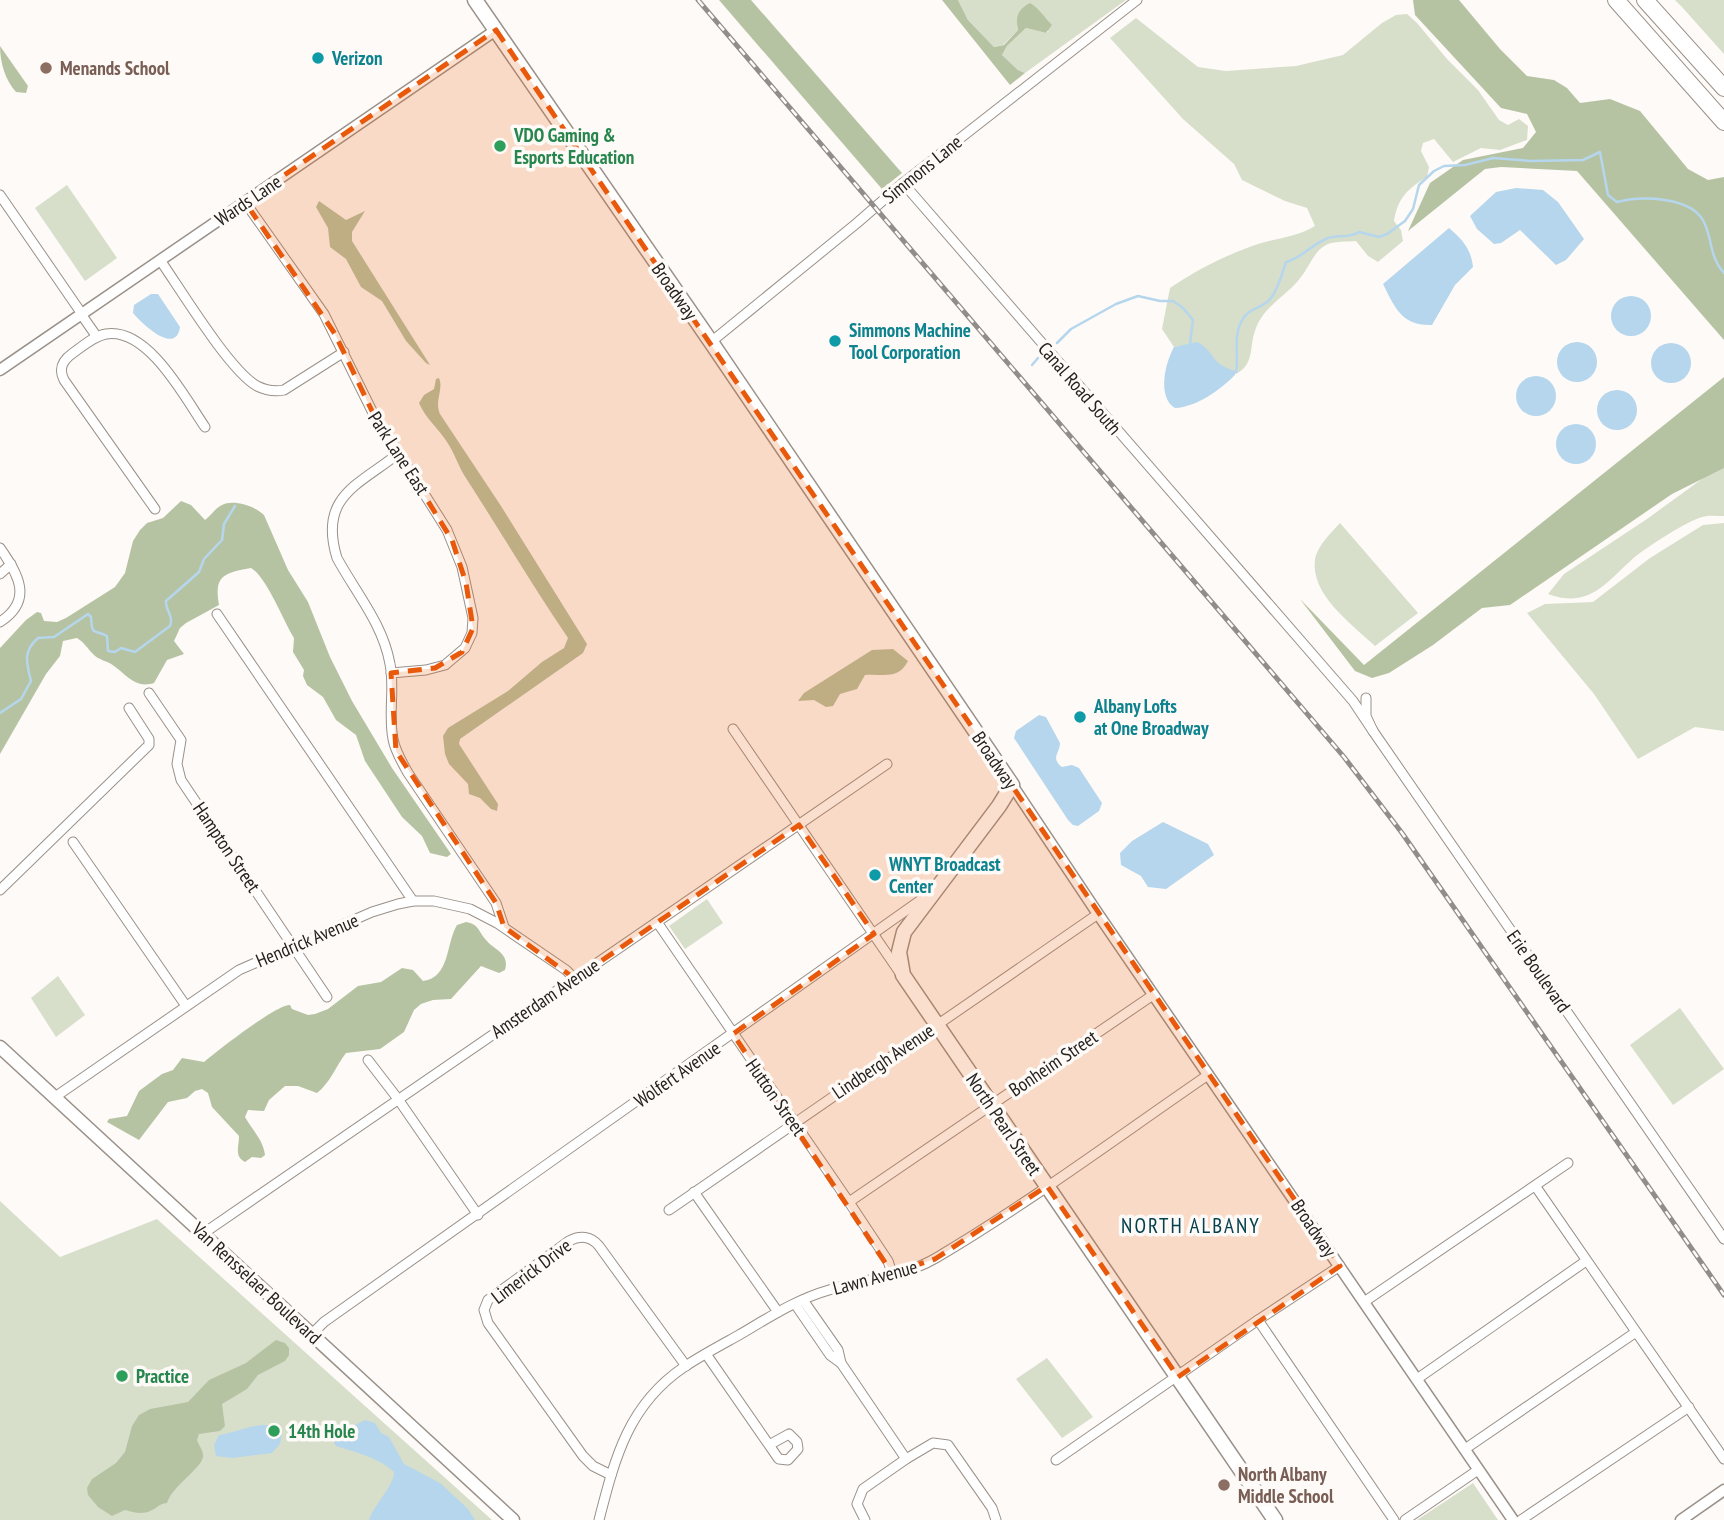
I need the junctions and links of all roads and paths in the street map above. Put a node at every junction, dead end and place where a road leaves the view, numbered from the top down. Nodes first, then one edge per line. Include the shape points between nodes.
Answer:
1 (475, 0) edge
2 (1137, 0) edge
3 (1616, 0) edge
4 (1645, 0) edge
5 (496, 30) junction
6 (1724, 88) edge
7 (1724, 122) edge
8 (902, 183) junction
9 (0, 195) edge
10 (245, 202) junction
11 (4, 210) edge
12 (160, 260) junction
13 (82, 314) junction
14 (97, 337) junction
15 (711, 342) junction
16 (344, 352) junction
17 (0, 370) edge
18 (205, 427) dead end
19 (399, 453) junction
20 (155, 509) dead end
21 (0, 548) edge
22 (11, 564) junction
23 (0, 574) edge
24 (217, 614) dead end
25 (0, 622) edge
26 (391, 673) junction
27 (149, 693) dead end
28 (1366, 698) dead end
29 (129, 708) dead end
30 (733, 729) dead end
31 (1373, 731) junction
32 (887, 764) dead end
33 (1012, 785) junction
34 (799, 825) junction
35 (73, 842) dead end
36 (0, 890) edge
37 (935, 890) junction
38 (413, 901) junction
39 (1098, 914) junction
40 (657, 922) junction
41 (504, 927) junction
42 (874, 934) junction
43 (294, 945) junction
44 (575, 979) junction
45 (907, 983) junction
46 (1153, 995) junction
47 (327, 997) dead end
48 (186, 1006) junction
49 (936, 1025) junction
50 (733, 1034) junction
51 (0, 1047) edge
52 (368, 1060) dead end
53 (1208, 1075) junction
54 (55, 1097) junction
55 (398, 1099) junction
56 (991, 1105) junction
57 (794, 1123) junction
58 (1568, 1163) dead end
59 (1047, 1186) junction
60 (1536, 1187) junction
61 (694, 1192) junction
62 (849, 1202) junction
63 (670, 1210) dead end
64 (478, 1214) junction
65 (1724, 1216) edge
66 (1713, 1222) junction
67 (204, 1233) junction
68 (1724, 1239) edge
69 (1586, 1261) junction
70 (1339, 1266) junction
71 (892, 1273) junction
72 (799, 1302) junction
73 (1364, 1302) junction
74 (778, 1312) junction
75 (1258, 1320) junction
76 (1636, 1332) junction
77 (313, 1333) junction
78 (706, 1354) junction
79 (686, 1366) junction
80 (1178, 1377) junction
81 (1417, 1379) junction
82 (1689, 1407) junction
83 (769, 1445) dead end
84 (1465, 1449) junction
85 (906, 1459) junction
86 (1724, 1459) edge
87 (1056, 1460) dead end
88 (1478, 1470) junction
89 (611, 1475) junction
90 (1724, 1490) edge
91 (513, 1520) edge
92 (599, 1520) edge
93 (865, 1520) edge
94 (996, 1520) edge
95 (1275, 1520) edge
96 (1394, 1520) edge
97 (1405, 1520) edge
98 (1513, 1520) edge
99 (1521, 1520) edge
100 (1681, 1520) edge

1 - 5 main road, Broadway
2 - 8 street, Simmons Lane
3 - 7 highway
4 - 6 highway
5 - 10 street, Wards Lane
5 - 15 main road, Broadway
8 - 15 street, Simmons Lane
8 - 31 street, Canal Road South via 1353,701
9 - 11 street
10 - 12 street, Wards Lane
10 - 16 street, Park Lane East via 324,314
11 - 13 street
12 - 13 street, Wards Lane
12 - 16 street via 227,356 253,383 284,390
13 - 14 street
13 - 17 street, Wards Lane
14 - 18 street via 123,335 141,344 158,360
14 - 20 street via 66,358 61,375
15 - 33 main road, Broadway
16 - 19 street, Park Lane East via 368,404
19 - 26 street via 348,492 332,529 337,558 379,629
19 - 26 street, Park Lane East via 452,540 470,600 473,628 465,648 452,661 435,668
21 - 22 street
22 - 23 street
22 - 25 street via 20,595 14,610
24 - 38 street
26 - 41 street via 396,751 496,903
27 - 43 street, Hampton Street via 181,740 177,764 181,780
28 - 31 street, Erie Boulevard via 1366,716
29 - 36 street via 149,745
30 - 34 street, North Pearl Street
31 - 66 street, Erie Boulevard
32 - 34 street, Amsterdam Avenue
33 - 37 main road, Wolfert Avenue
33 - 39 street, Broadway
34 - 40 street, Amsterdam Avenue
34 - 42 street, North Pearl Street
35 - 48 street
37 - 42 street, Wolfert Avenue
37 - 45 main road via 901,939 899,962
38 - 41 street, Hendrick Avenue via 462,906
38 - 43 street, Hendrick Avenue via 372,912
39 - 46 street, Broadway
39 - 49 street, Lindbergh Avenue
40 - 44 street, Amsterdam Avenue
40 - 50 street, Hutton Street
41 - 44 street, Hendrick Avenue
42 - 45 street, North Pearl Street
42 - 50 street, Wolfert Avenue
43 - 47 street, Hampton Street
43 - 48 street, Hendrick Avenue via 239,970
44 - 55 street, Amsterdam Avenue
45 - 49 main road, North Pearl Street
46 - 53 street, Broadway
46 - 56 street, Bonheim Street
48 - 54 street, Hendrick Avenue
49 - 56 main road, North Pearl Street
49 - 57 street, Lindbergh Avenue
50 - 57 street, Hutton Street
50 - 64 street, Wolfert Avenue
51 - 54 main road, Van Rensselaer Boulevard
52 - 55 street
53 - 59 street, Lawn Avenue
53 - 70 street, Broadway
54 - 67 main road, Van Rensselaer Boulevard
55 - 64 street
55 - 67 street, Amsterdam Avenue
56 - 59 main road, North Pearl Street
56 - 62 street, Bonheim Street
57 - 61 street, Lindbergh Avenue
57 - 62 street, Hutton Street
58 - 60 street
59 - 71 street, Lawn Avenue via 935,1259
59 - 80 main road, North Pearl Street
60 - 69 street
60 - 73 street
61 - 63 street, Lindbergh Avenue
61 - 74 street
62 - 71 street, Hutton Street
64 - 77 street, Wolfert Avenue
65 - 66 street
66 - 68 street, Erie Boulevard
67 - 77 main road, Van Rensselaer Boulevard
69 - 76 street
69 - 81 street
70 - 73 street, Broadway
70 - 75 street
71 - 72 street, Lawn Avenue
72 - 74 street, Lawn Avenue
72 - 85 street via 838,1350 841,1363
73 - 81 street, Broadway
74 - 78 street, Lawn Avenue
75 - 80 street
75 - 96 street
76 - 82 street
76 - 84 street
77 - 91 main road, Van Rensselaer Boulevard
78 - 79 street, Lawn Avenue
78 - 83 street
79 - 89 street, Lawn Avenue via 639,1411 622,1441
79 - 89 street, Limerick Drive via 591,1239 569,1241 488,1300 484,1310 488,1323 583,1456
80 - 87 street
80 - 95 main road, North Pearl Street
81 - 84 street, Broadway
82 - 86 street
82 - 99 street
84 - 88 street, Broadway
85 - 93 street via 861,1492 857,1504
85 - 94 street via 933,1443 948,1446
88 - 97 street
88 - 98 street, Broadway
89 - 92 street, Lawn Avenue
90 - 100 street

